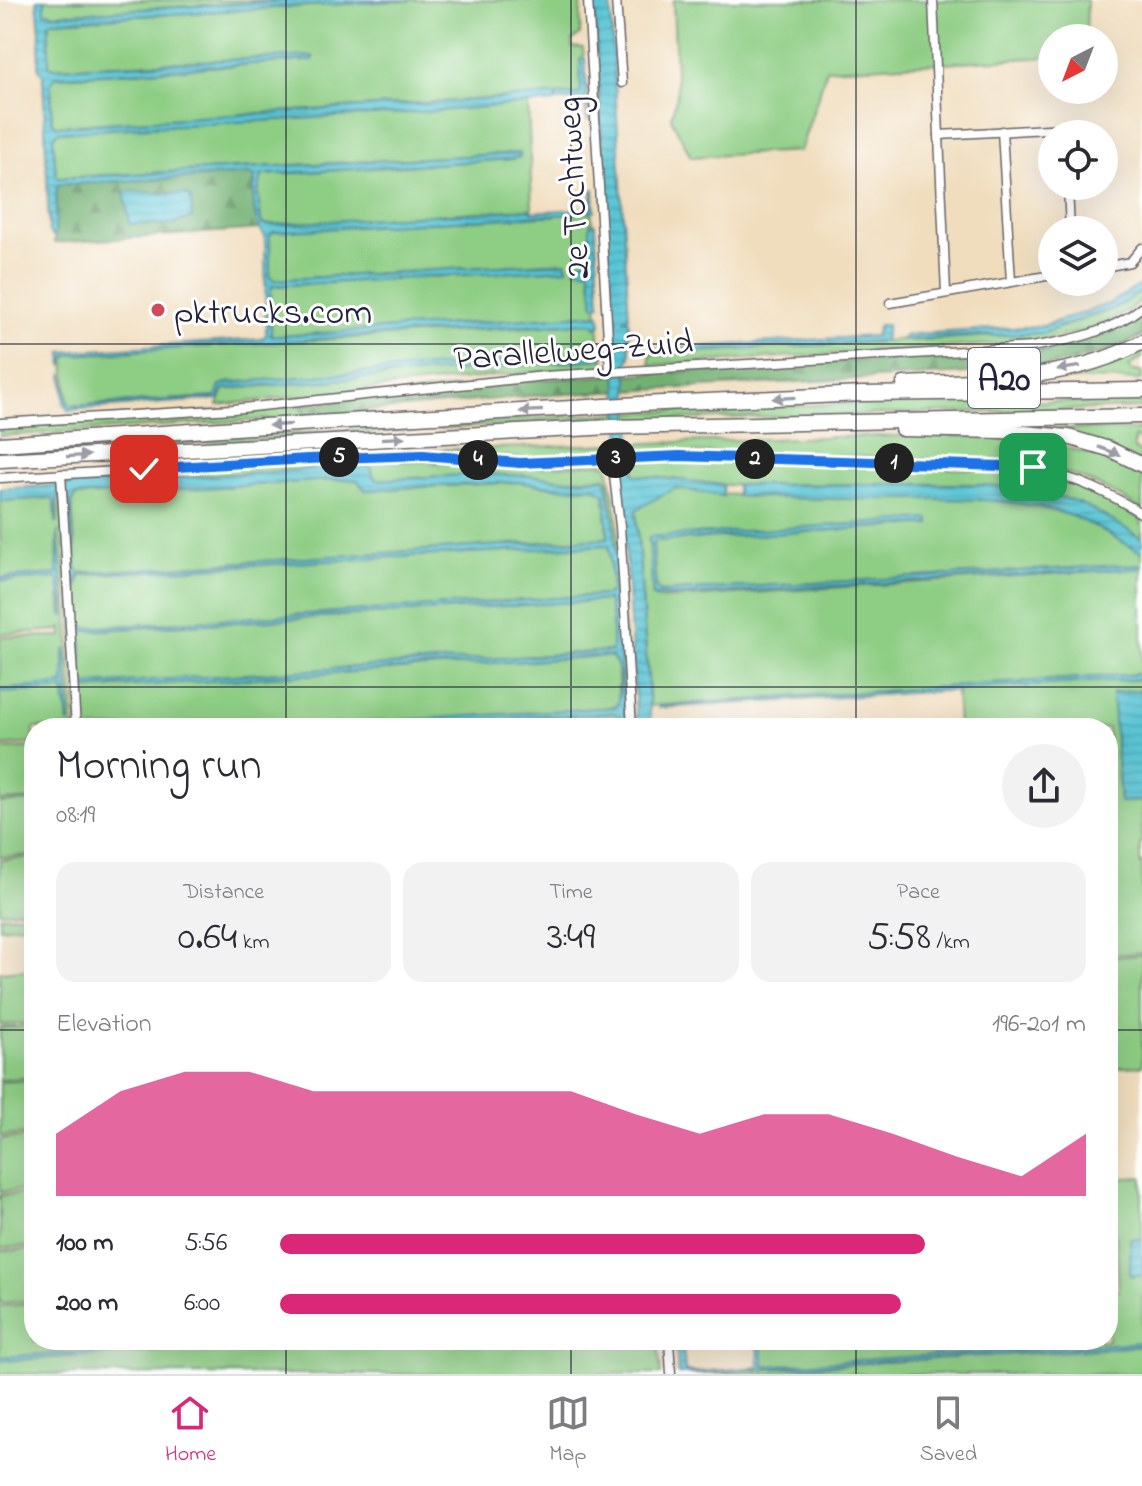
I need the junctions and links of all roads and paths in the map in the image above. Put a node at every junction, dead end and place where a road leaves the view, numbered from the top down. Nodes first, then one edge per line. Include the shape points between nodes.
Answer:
1 (588, 0) edge
2 (616, 0) edge
3 (933, 0) edge
4 (622, 83) dead end
5 (1038, 129) edge
6 (1002, 131) junction
7 (939, 135) junction
8 (1142, 248) edge
9 (1118, 264) edge
10 (1038, 277) edge
11 (1011, 282) junction
12 (946, 293) junction
13 (890, 303) dead end
14 (1142, 307) edge
15 (1142, 342) edge
16 (612, 372) junction
17 (1142, 390) edge
18 (862, 394) junction
19 (1142, 416) edge
20 (839, 420) junction
21 (0, 423) edge
22 (0, 444) edge
23 (616, 458) junction
24 (0, 460) edge
25 (1142, 465) edge
26 (62, 477) junction
27 (0, 478) edge
28 (1142, 514) edge
29 (75, 718) edge
30 (631, 718) edge
31 (670, 1350) edge
32 (671, 1374) edge

1 - 16 street, 2e Tochtweg
2 - 4 street
3 - 7 street
5 - 6 street
6 - 7 street
6 - 11 street
7 - 12 street
8 - 9 street via 1130,262
10 - 11 street
11 - 12 street
12 - 13 street
14 - 16 street, Parallelweg-Zuid via 1104,330 1031,347
15 -> 18 highway, A20 via 1084,366 999,379 882,385
16 - 21 street, Parallelweg-Zuid via 233,409
17 - 18 highway, A20
18 -> 22 highway, A20
19 - 20 highway, A20
24 -> 20 highway, A20
20 -> 25 highway, A20 via 857,428 1068,437
23 - 26 street via 520,463 370,456
23 - 28 street via 1033,467 1081,482
23 - 30 street
26 - 27 street
26 - 29 street
31 - 32 street

